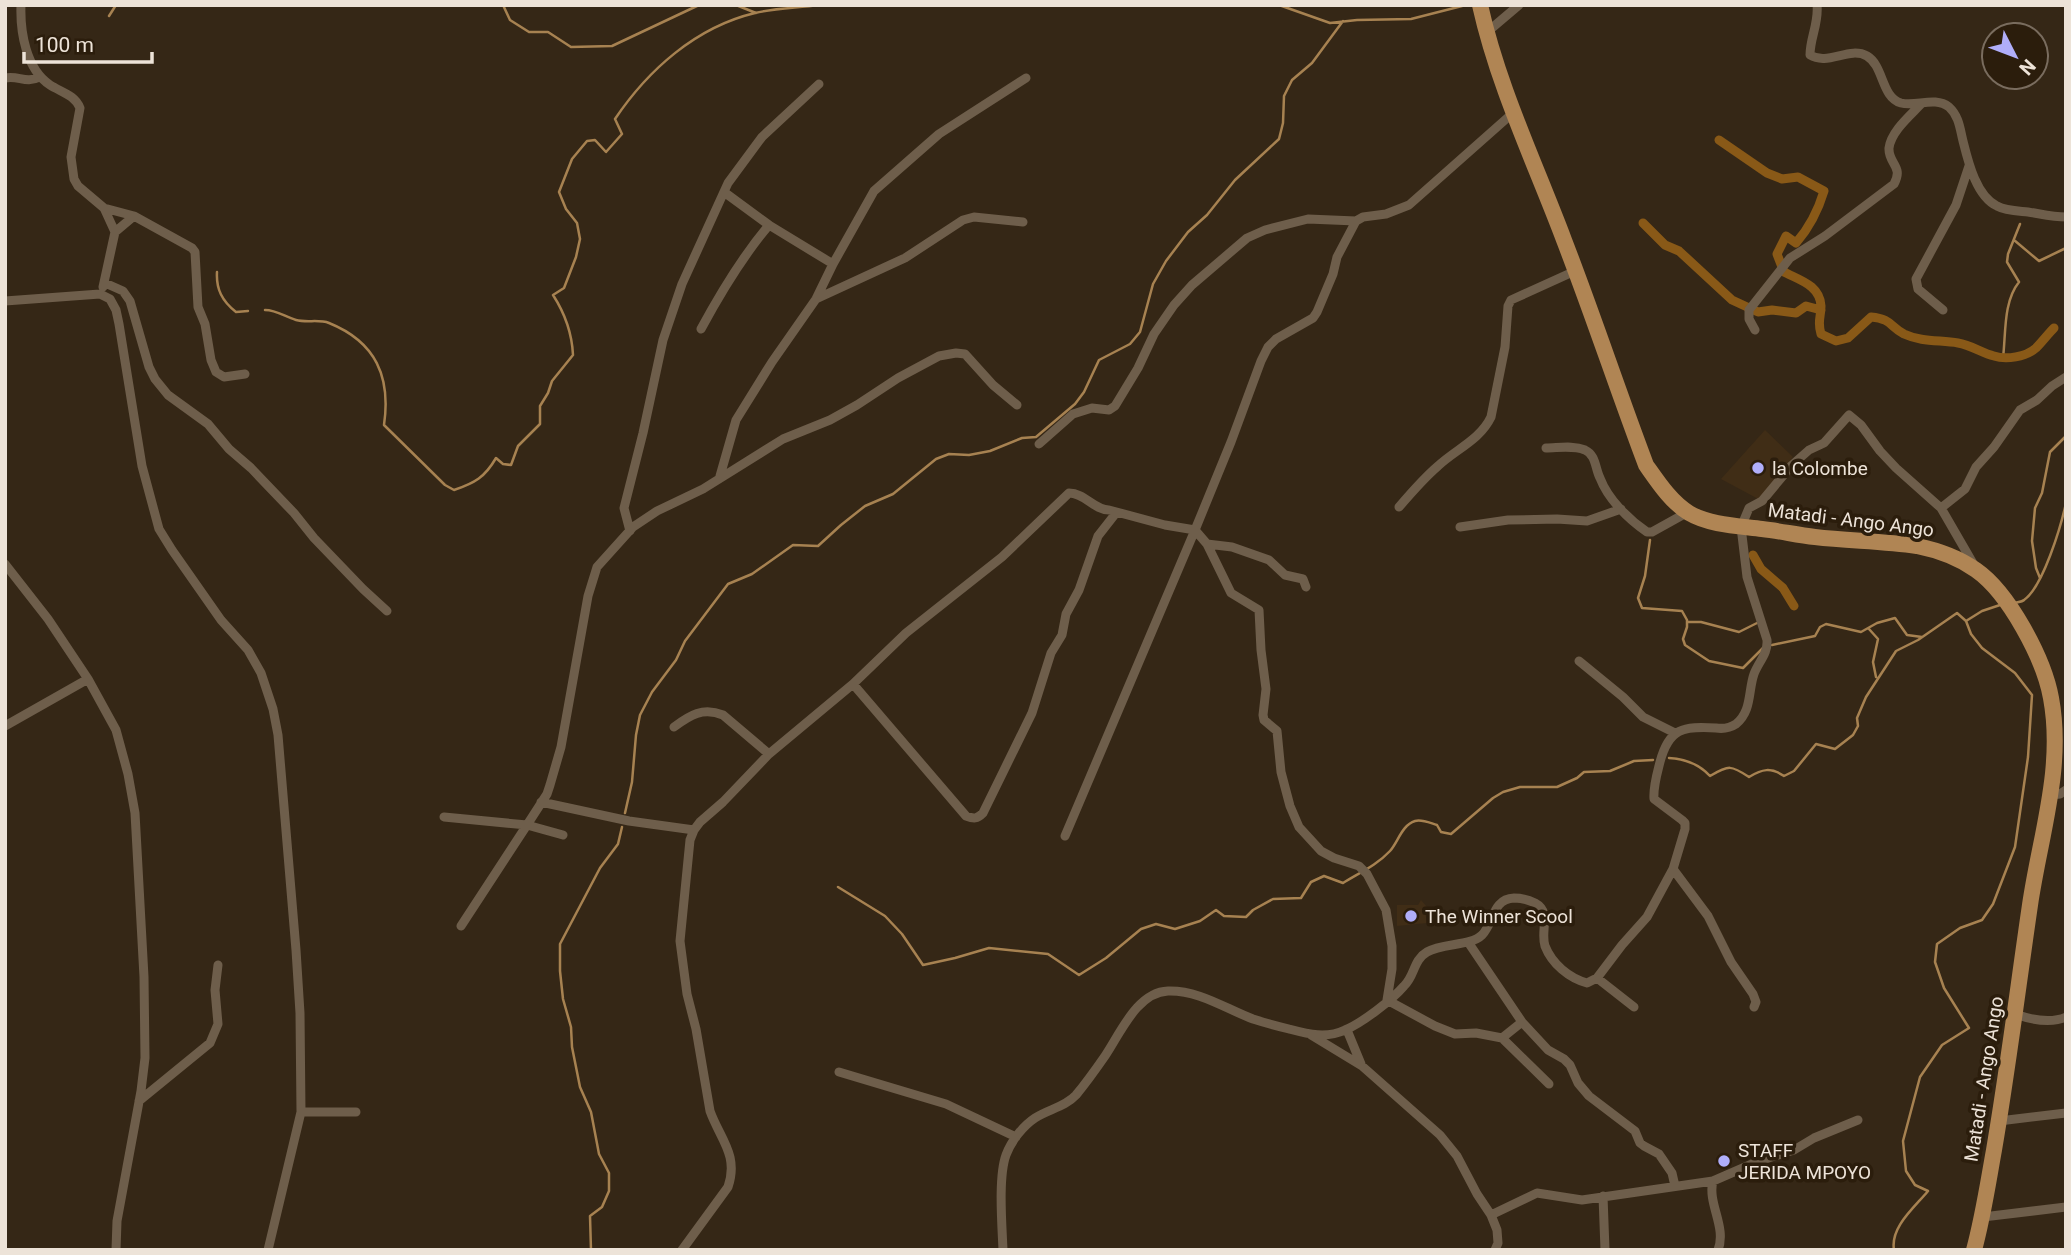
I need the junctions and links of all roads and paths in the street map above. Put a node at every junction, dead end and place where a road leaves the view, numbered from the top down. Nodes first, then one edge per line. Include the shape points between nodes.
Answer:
1 (21, 5) edge
2 (1480, 5) edge
3 (1519, 5) edge
4 (1817, 5) edge
5 (1486, 33) junction
6 (40, 77) junction
7 (5, 78) edge
8 (1026, 78) dead end
9 (819, 84) dead end
10 (1922, 103) junction
11 (1514, 112) junction
12 (1969, 166) junction
13 (724, 192) junction
14 (104, 208) junction
15 (134, 216) junction
16 (2066, 217) edge
17 (1356, 221) junction
18 (1023, 222) dead end
19 (769, 225) junction
20 (115, 232) junction
21 (833, 264) junction
22 (1575, 271) junction
23 (105, 283) junction
24 (100, 294) junction
25 (816, 299) junction
26 (5, 301) edge
27 (1943, 310) dead end
28 (701, 329) dead end
29 (1755, 330) dead end
30 (245, 374) dead end
31 (2066, 377) edge
32 (1017, 405) dead end
33 (1039, 444) dead end
34 (1546, 448) dead end
35 (720, 476) junction
36 (1399, 507) dead end
37 (1941, 508) junction
38 (1621, 509) junction
39 (1688, 512) junction
40 (1116, 513) junction
41 (1460, 527) dead end
42 (1741, 527) junction
43 (1195, 530) junction
44 (630, 531) junction
45 (1207, 544) junction
46 (5, 564) edge
47 (1977, 571) junction
48 (1306, 587) dead end
49 (387, 611) dead end
50 (1579, 662) dead end
51 (88, 679) junction
52 (853, 684) junction
53 (5, 726) edge
54 (674, 727) dead end
55 (1675, 733) junction
56 (769, 754) junction
57 (2058, 792) edge
58 (541, 802) junction
59 (444, 817) dead end
60 (527, 825) junction
61 (694, 831) junction
62 (563, 835) dead end
63 (1065, 835) dead end
64 (1673, 869) junction
65 (461, 926) dead end
66 (1468, 942) junction
67 (218, 965) dead end
68 (1597, 978) junction
69 (1387, 1000) junction
70 (1634, 1007) dead end
71 (1754, 1007) dead end
72 (2015, 1014) junction
73 (2066, 1017) edge
74 (1522, 1022) junction
75 (1347, 1030) junction
76 (1311, 1035) junction
77 (1502, 1038) junction
78 (1362, 1066) junction
79 (839, 1072) dead end
80 (1549, 1084) dead end
81 (139, 1101) junction
82 (301, 1112) junction
83 (356, 1112) dead end
84 (2066, 1113) edge
85 (1858, 1120) dead end
86 (1999, 1121) junction
87 (1016, 1137) junction
88 (1713, 1181) junction
89 (1675, 1186) junction
90 (1603, 1196) junction
91 (2066, 1207) edge
92 (1491, 1215) junction
93 (1983, 1217) junction
94 (116, 1250) edge
95 (268, 1250) edge
96 (682, 1250) edge
97 (1003, 1250) edge
98 (1495, 1250) edge
99 (1605, 1250) edge
100 (1718, 1250) edge
101 (1974, 1250) edge

1 - 6 street via 26,49
2 - 5 highway, Matadi - Ango Ango
3 - 5 street
4 - 10 street via 1810,55 1827,59 1856,53 1868,57 1893,97 1901,103
5 - 11 highway, Matadi - Ango Ango
6 - 7 street via 26,81
6 - 14 street via 80,108 71,157 74,179
8 - 21 street via 939,134 874,191
9 - 13 street via 762,137
10 - 12 street via 1938,102 1958,118
10 - 29 street via 1889,148 1898,171 1894,184 1790,258 1749,310
11 - 17 street via 1409,205
11 - 22 highway, Matadi - Ango Ango
12 - 16 street via 1988,200 1997,206
12 - 27 street via 1956,205 1916,279 1919,289
13 - 19 street
13 - 44 street via 682,284 663,340 624,508
14 - 15 street
14 - 20 street
15 - 20 street
15 - 30 street via 195,252 198,307 211,360 224,377
17 - 33 street via 1308,219 1247,238 1174,305 1115,406 1073,414
17 - 43 street via 1313,318 1268,347
18 - 25 street via 963,220 905,258
19 - 21 street
19 - 28 street via 730,276
20 - 23 street
21 - 25 street
22 - 36 street via 1511,300 1486,427 1436,467
22 - 39 highway, Matadi - Ango Ango via 1646,465
23 - 24 street
23 - 49 street via 123,291 130,301 149,366 168,395 208,424
24 - 26 street
24 - 82 street via 110,299 116,310 142,466 159,529 247,650 261,673 273,709 296,950
25 - 35 street via 736,420
31 - 37 street via 2020,410 1976,467 1965,489
32 - 35 street via 965,354 939,356 830,420 783,439
34 - 38 street via 1576,448 1591,454 1599,478
35 - 44 street
37 - 42 street via 1849,415 1749,508
37 - 47 street
38 - 39 street via 1652,532
38 - 41 street via 1587,521 1508,520
39 - 42 highway, Matadi - Ango Ango
40 - 43 street
40 - 52 street via 1069,493 1002,557 906,634
40 - 52 street via 1098,536 1032,713 978,818 966,816
42 - 47 highway, Matadi - Ango Ango via 1917,547 1940,552
42 - 55 street via 1747,577 1768,649 1751,683 1745,714 1736,724 1725,729 1684,728
43 - 45 street
43 - 63 street
44 - 58 street via 597,567 561,747
45 - 48 street via 1233,547 1269,561 1285,575 1303,579
45 - 69 street via 1231,593 1259,610 1266,689 1263,715 1277,731 1281,772 1299,827 1321,851 1359,866 1386,910 1392,946
46 - 51 street
47 - 57 highway, Matadi - Ango Ango via 2019,619 2041,664 2056,727
50 - 55 street via 1643,717
51 - 53 street
51 - 81 street via 116,730 135,813 144,977 145,1058
52 - 56 street
54 - 56 street via 693,713 715,711
55 - 64 street via 1663,753 1654,793 1654,799 1685,823
56 - 61 street
57 - 72 highway, Matadi - Ango Ango via 2030,902
58 - 60 street
58 - 61 street
59 - 60 street
60 - 62 street
60 - 65 street
61 - 96 street via 680,941 710,1111 727,1147 732,1175
64 - 68 street via 1643,923
64 - 71 street via 1708,916 1753,994
66 - 68 street via 1482,936 1504,901 1532,901 1544,912 1545,946 1553,959 1577,980 1587,983
66 - 69 street via 1429,950 1420,957 1405,986
66 - 74 street
67 - 81 street via 218,1024 210,1043
68 - 70 street
69 - 75 street
69 - 77 street via 1455,1034
72 - 73 street via 2053,1021
72 - 86 highway, Matadi - Ango Ango
74 - 77 street
74 - 89 street via 1548,1050 1570,1065 1589,1096 1659,1154
75 - 76 street
75 - 78 street
76 - 78 street
76 - 87 street via 1254,1019 1208,999 1157,992 1138,1007 1074,1097 1035,1118
77 - 80 street
78 - 92 street via 1440,1135
79 - 87 street via 946,1104
81 - 94 street
82 - 83 street
82 - 95 street
84 - 86 street
85 - 88 street
86 - 93 highway, Matadi - Ango Ango
87 - 97 street via 1003,1170
88 - 89 street
88 - 100 street
89 - 90 street
90 - 92 street via 1583,1200 1537,1193
90 - 99 street
91 - 93 street
92 - 98 street via 1497,1230
93 - 101 highway, Matadi - Ango Ango

